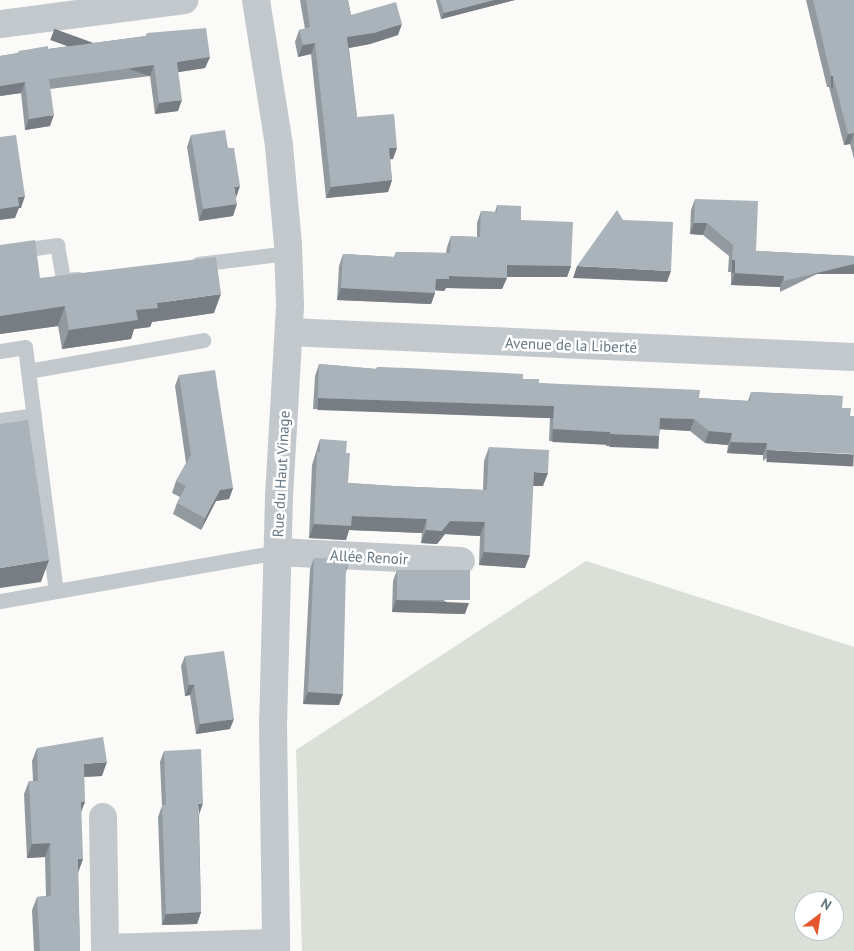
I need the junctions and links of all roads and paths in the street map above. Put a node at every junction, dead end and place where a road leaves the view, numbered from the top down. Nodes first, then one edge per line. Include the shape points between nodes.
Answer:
1 (184, 0) edge
2 (256, 0) edge
3 (0, 24) edge
4 (0, 253) edge
5 (288, 253) junction
6 (182, 266) edge
7 (93, 277) edge
8 (289, 332) junction
9 (203, 340) dead end
10 (0, 351) edge
11 (854, 357) edge
12 (28, 371) junction
13 (34, 415) junction
14 (0, 420) edge
15 (277, 552) junction
16 (461, 561) dead end
17 (56, 591) junction
18 (0, 601) edge
19 (103, 817) dead end
20 (276, 947) edge
21 (105, 949) edge

1 - 3 street
2 - 5 street, Rue du Haut Vinage via 279,146
4 - 7 lane via 57,246 63,280
5 - 6 lane
5 - 8 street, Rue du Haut Vinage
8 - 11 street, Avenue de la Liberté
8 - 15 street, Rue du Haut Vinage
9 - 12 lane
10 - 12 lane via 26,347
12 - 13 lane
13 - 14 lane
13 - 17 lane
15 - 16 street, Allée Renoir
15 - 17 lane
15 - 20 street, Rue du Haut Vinage via 273,731
17 - 18 lane
19 - 21 street
20 - 21 street

